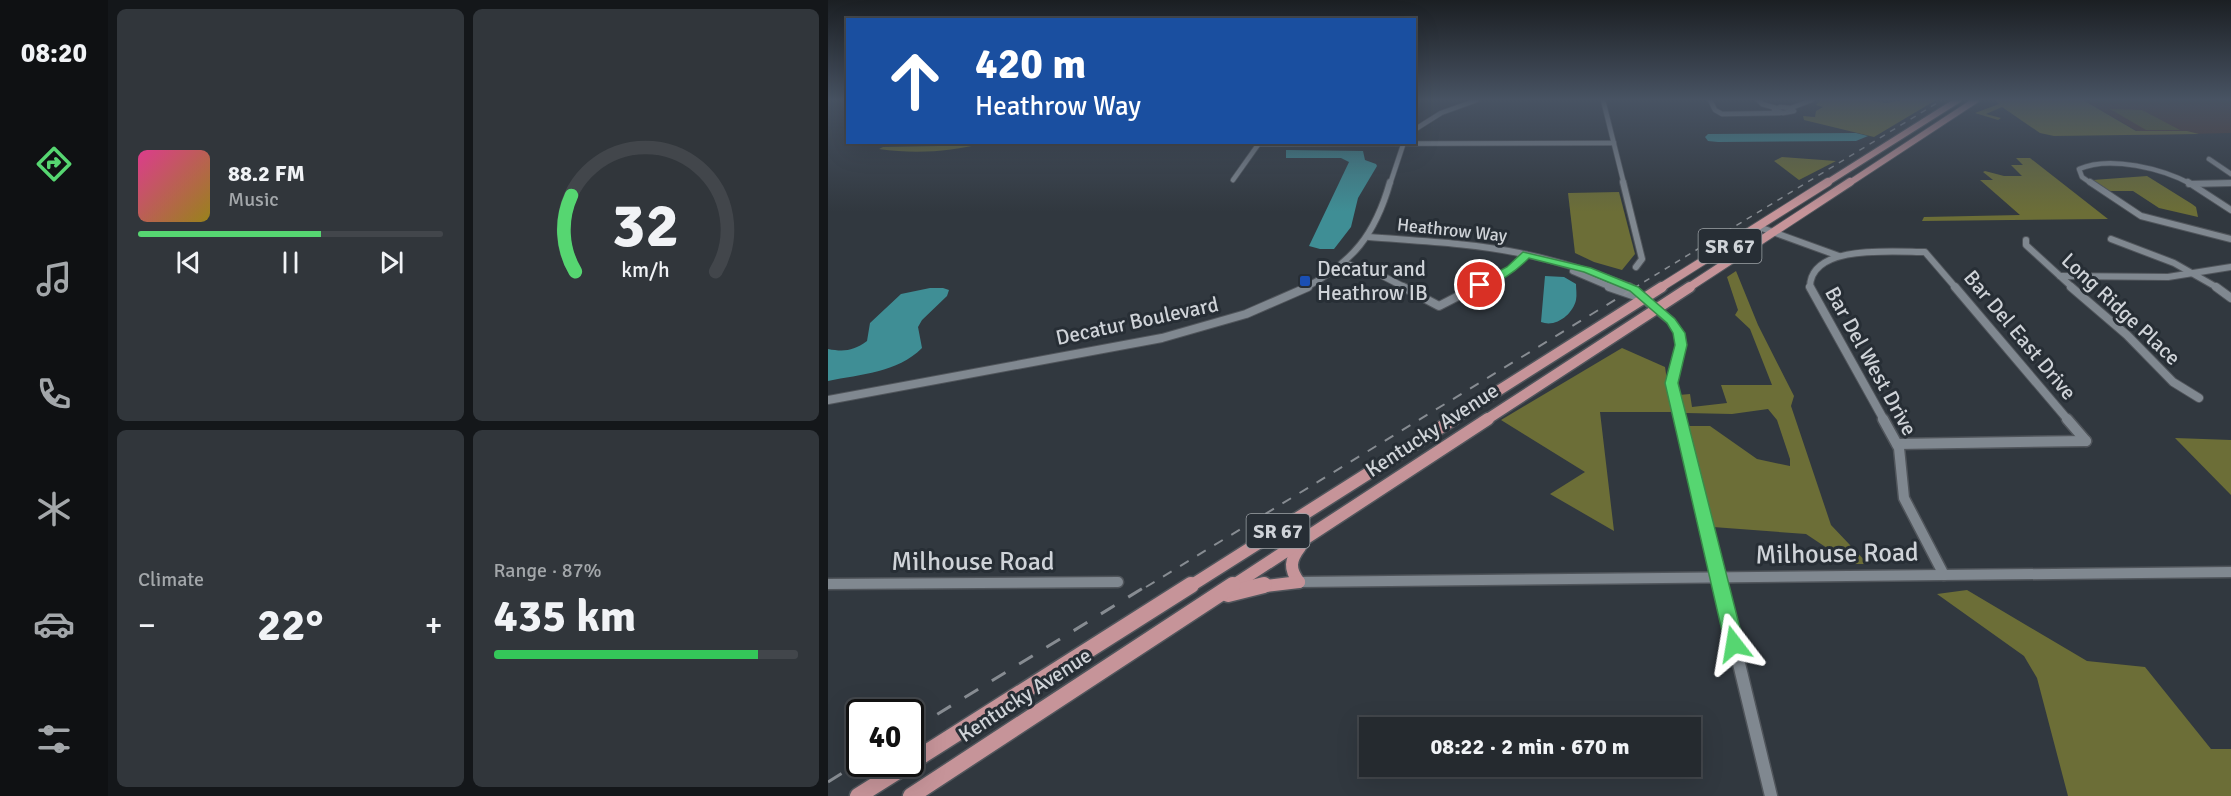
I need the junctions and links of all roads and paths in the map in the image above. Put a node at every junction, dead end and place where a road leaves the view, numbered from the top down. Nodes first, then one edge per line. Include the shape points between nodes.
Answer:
1 (1613, 137) edge
2 (1901, 137) edge
3 (1919, 137) edge
4 (1416, 143) edge
5 (1614, 143) junction
6 (1258, 144) edge
7 (1404, 144) edge
8 (2209, 159) dead end
9 (2231, 174) edge
10 (1233, 180) dead end
11 (2231, 183) edge
12 (2189, 184) junction
13 (2231, 210) edge
14 (1759, 227) junction
15 (1774, 232) junction
16 (1369, 237) junction
17 (2111, 239) dead end
18 (2231, 239) edge
19 (2026, 240) dead end
20 (1925, 252) joint
21 (1527, 255) junction
22 (1839, 256) junction
23 (1343, 263) junction
24 (1567, 266) joint
25 (1636, 267) dead end
26 (2231, 267) edge
27 (2194, 275) junction
28 (2060, 276) junction
29 (2231, 298) edge
30 (1645, 300) junction
31 (1657, 309) junction
32 (2199, 398) dead end
33 (828, 400) edge
34 (1897, 444) junction
35 (1307, 539) junction
36 (2231, 572) edge
37 (1944, 575) junction
38 (1718, 577) junction
39 (1118, 582) dead end
40 (1299, 582) junction
41 (828, 584) edge
42 (1218, 597) junction
43 (924, 754) edge
44 (888, 777) edge
45 (858, 796) edge
46 (911, 796) edge
47 (1771, 796) edge

1 - 5 street
2 - 14 main road, Kentucky Avenue / SR 67
3 - 15 main road, Kentucky Avenue / SR 67
4 - 5 street
5 - 25 street via 1642,259
6 - 10 street
7 - 16 street, Decatur Boulevard
8 - 9 street
11 - 12 street
12 - 13 street
12 - 18 street via 2152,167 2128,164 2079,169 2081,176 2134,213
14 - 15 street
14 - 30 main road, Kentucky Avenue / SR 67
15 - 22 street
15 - 31 main road, Kentucky Avenue / SR 67
16 - 21 street, Heathrow Way
16 - 23 street, Decatur Boulevard
17 - 27 street via 2136,246
19 - 28 street, Long Ridge Place via 2026,246
20 - 22 street, Bar Del West Drive
20 - 34 street, Bar Del East Drive via 2086,441
21 - 23 street via 1511,269 1439,306 1371,270
21 - 24 street, Heathrow Way
22 - 34 street, Bar Del West Drive via 1812,276 1810,286
23 - 33 street, Decatur Boulevard via 1277,301 1201,329
24 - 30 street, Heathrow Way
26 - 27 street
27 - 28 street
27 - 29 street
28 - 32 street, Long Ridge Place via 2173,382
30 - 31 street
30 - 43 main road, Kentucky Avenue / SR 67
31 - 35 main road, Kentucky Avenue / SR 67
31 - 38 street via 1679,333 1681,345 1671,383
34 - 37 street, Bar Del West Drive via 1904,499
35 - 40 main road via 1290,560 1290,572
35 - 42 main road, Kentucky Avenue / SR 67
36 - 37 street, Milhouse Road
37 - 38 street, Milhouse Road
38 - 40 street, Milhouse Road
38 - 47 street
39 - 41 street, Milhouse Road
40 - 42 main road
42 - 46 main road, Kentucky Avenue / SR 67
44 - 45 main road, Kentucky Avenue / SR 67

